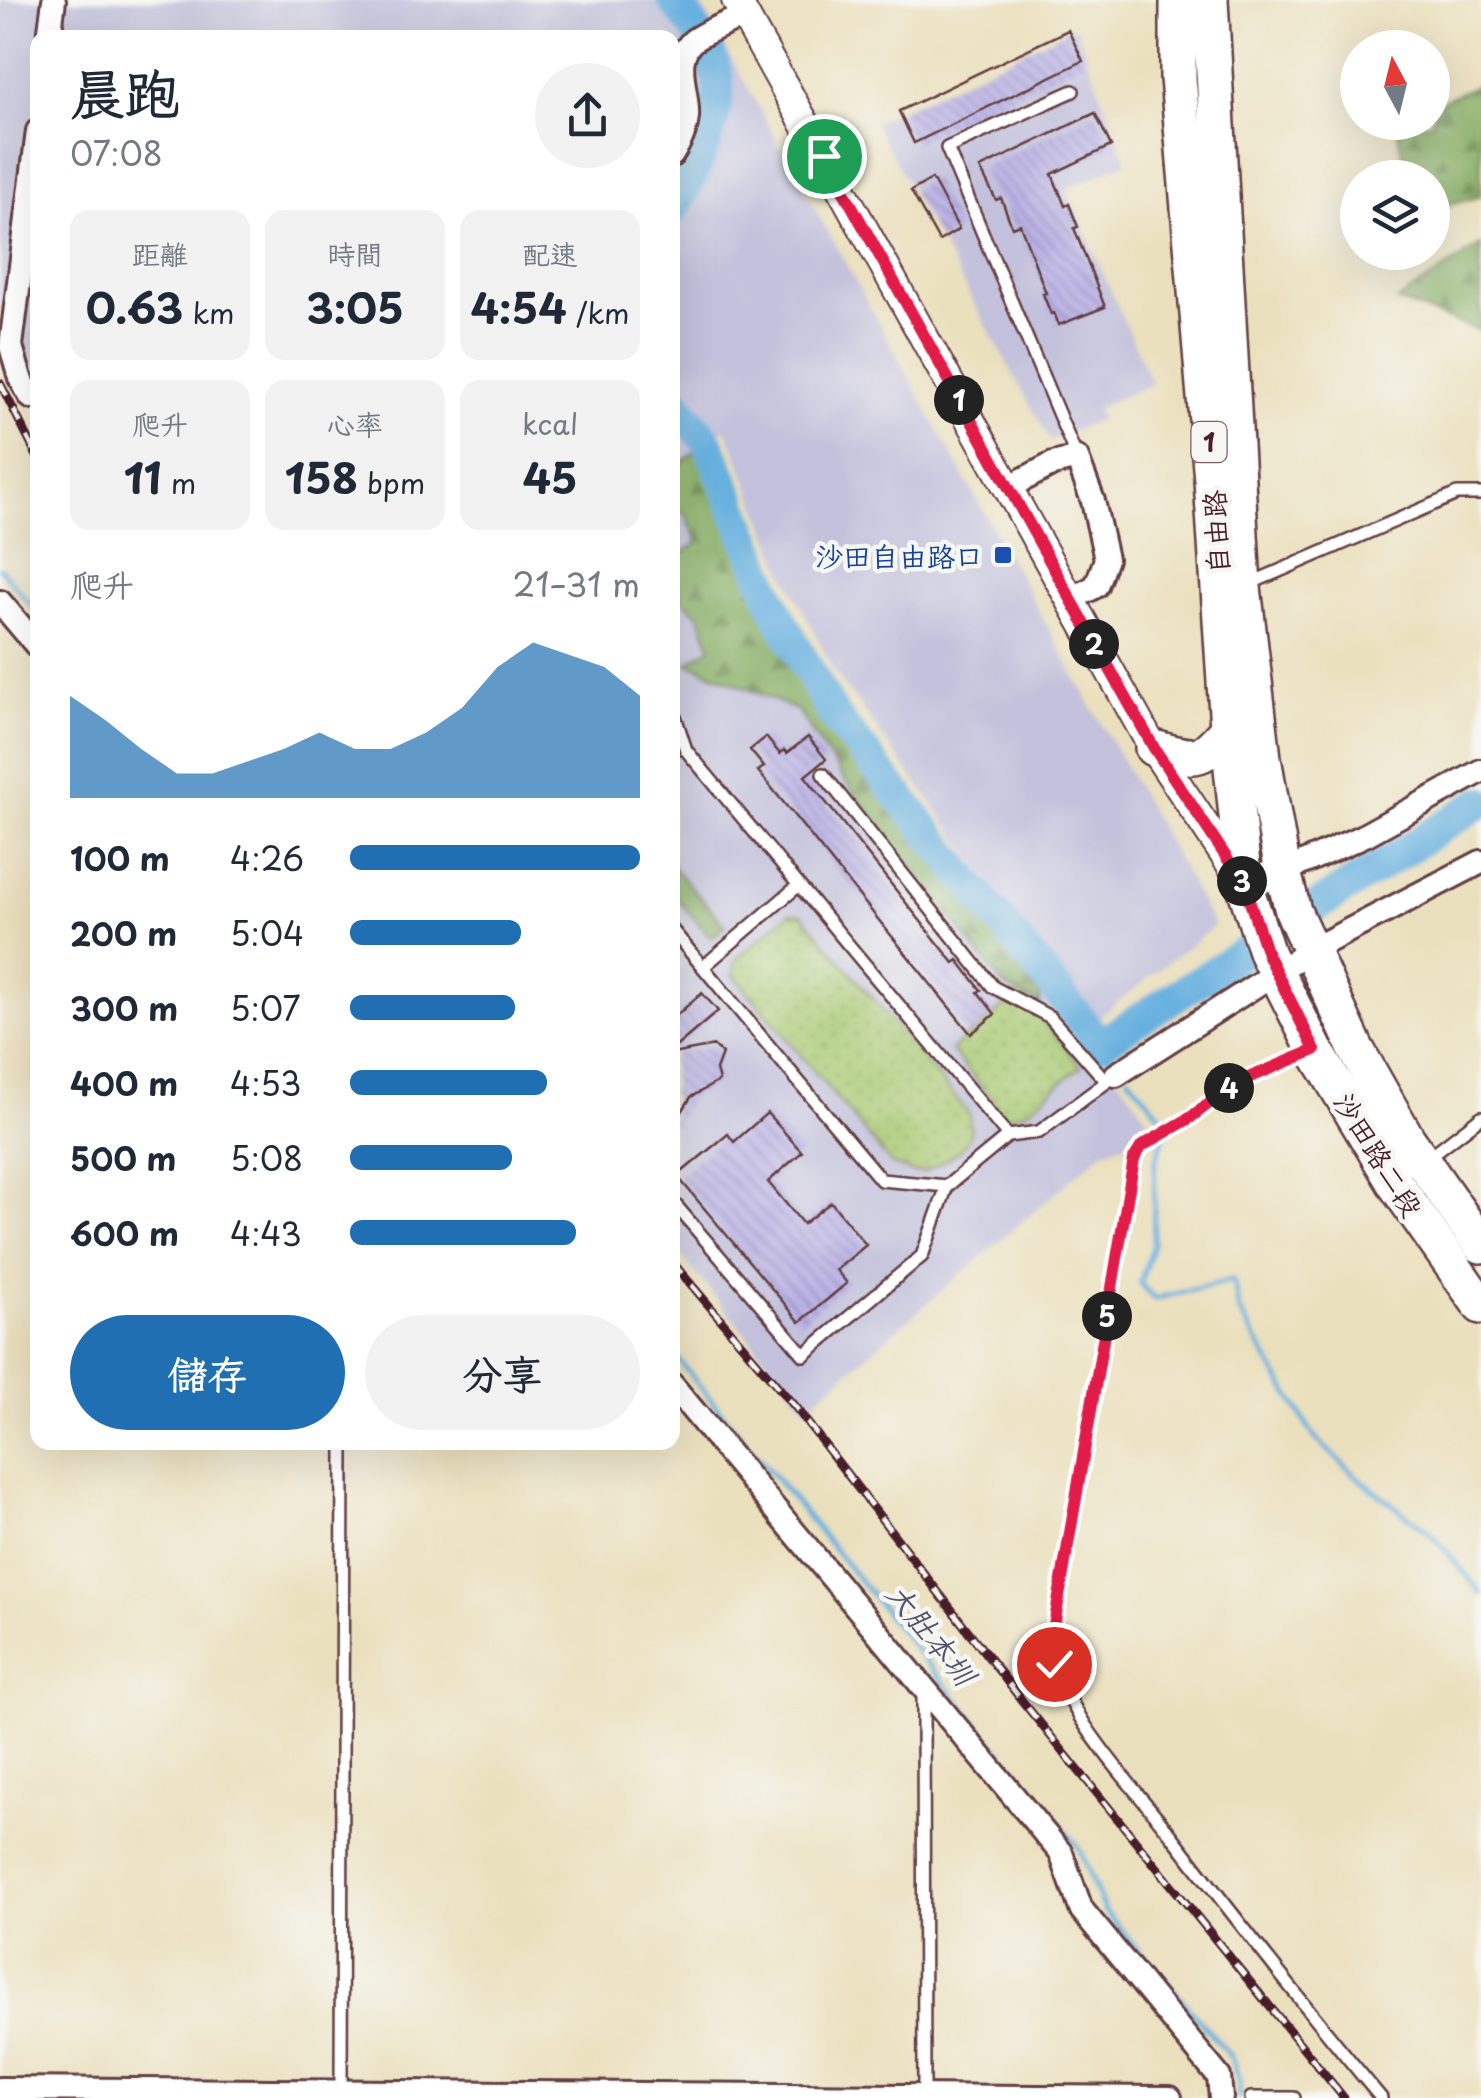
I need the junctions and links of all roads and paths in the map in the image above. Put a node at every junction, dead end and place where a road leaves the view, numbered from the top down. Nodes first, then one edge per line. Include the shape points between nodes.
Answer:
1 (54, 0) edge
2 (1178, 0) edge
3 (1210, 0) edge
4 (741, 8) edge
5 (50, 30) edge
6 (1073, 91) dead end
7 (680, 141) edge
8 (30, 195) edge
9 (10, 381) edge
10 (30, 396) edge
11 (1077, 458) junction
12 (1007, 488) junction
13 (1481, 494) edge
14 (1243, 587) junction
15 (1070, 600) junction
16 (0, 602) edge
17 (30, 638) edge
18 (1228, 728) junction
19 (680, 732) edge
20 (1154, 748) junction
21 (1481, 771) edge
22 (823, 774) dead end
23 (1481, 862) edge
24 (1283, 872) junction
25 (1244, 884) junction
26 (798, 885) junction
27 (1302, 931) junction
28 (680, 940) edge
29 (1272, 963) junction
30 (703, 967) junction
31 (1315, 1050) junction
32 (1111, 1078) junction
33 (1481, 1117) edge
34 (1008, 1136) junction
35 (1422, 1162) junction
36 (947, 1186) junction
37 (680, 1210) edge
38 (1481, 1246) edge
39 (1481, 1306) edge
40 (680, 1394) edge
41 (343, 1450) edge
42 (923, 1687) junction
43 (0, 2089) edge
44 (341, 2095) edge
45 (924, 2096) edge
46 (1170, 2098) edge
47 (1221, 2098) edge
48 (1252, 2098) edge
49 (1294, 2098) edge
50 (1381, 2098) edge

1 - 5 street
2 - 18 main road, 自由路 / 1 via 1178,78
3 - 14 main road, 自由路 / 1
4 - 7 street via 695,39 681,58 687,116
4 - 12 street, 沙田路二段
6 - 11 lane via 947,148
8 - 9 street
9 - 10 street
11 - 12 street
11 - 15 street via 1106,559 1096,586
12 - 15 street, 沙田路二段
13 - 14 lane via 1457,494
14 - 24 main road, 自由路 / 1
15 - 20 street, 沙田路二段
16 - 17 street
18 - 20 main road via 1206,754
18 - 25 main road, 自由路 / 1
19 - 26 lane via 686,750
20 - 25 street, 沙田路二段
21 - 24 street
22 - 32 lane via 993,987 1050,1017
23 - 27 street
24 - 25 street
24 - 27 main road, 沙田路二段 / 1
25 - 29 main road, 沙田路二段 / 1
26 - 30 lane
26 - 34 lane
27 - 29 street
27 - 35 main road, 沙田路二段 / 1 via 1356,1049
28 - 30 lane
29 - 31 main road, 沙田路二段 / 1
29 - 32 street
30 - 36 lane via 881,1180
31 - 39 main road, 沙田路二段 / 1 via 1396,1185
31 - 50 lane via 1234,1084 1142,1146 1134,1159 1051,1644 1084,1723
32 - 34 lane via 1039,1132
33 - 35 lane
34 - 36 lane
35 - 38 main road, 沙田路二段 / 1
36 - 37 lane via 922,1256 804,1355
40 - 42 street
41 - 44 lane
42 - 45 lane
42 - 47 street via 1061,1852 1081,1909 1219,2077
43 - 44 street
44 - 45 street
45 - 46 street
48 - 49 lane

